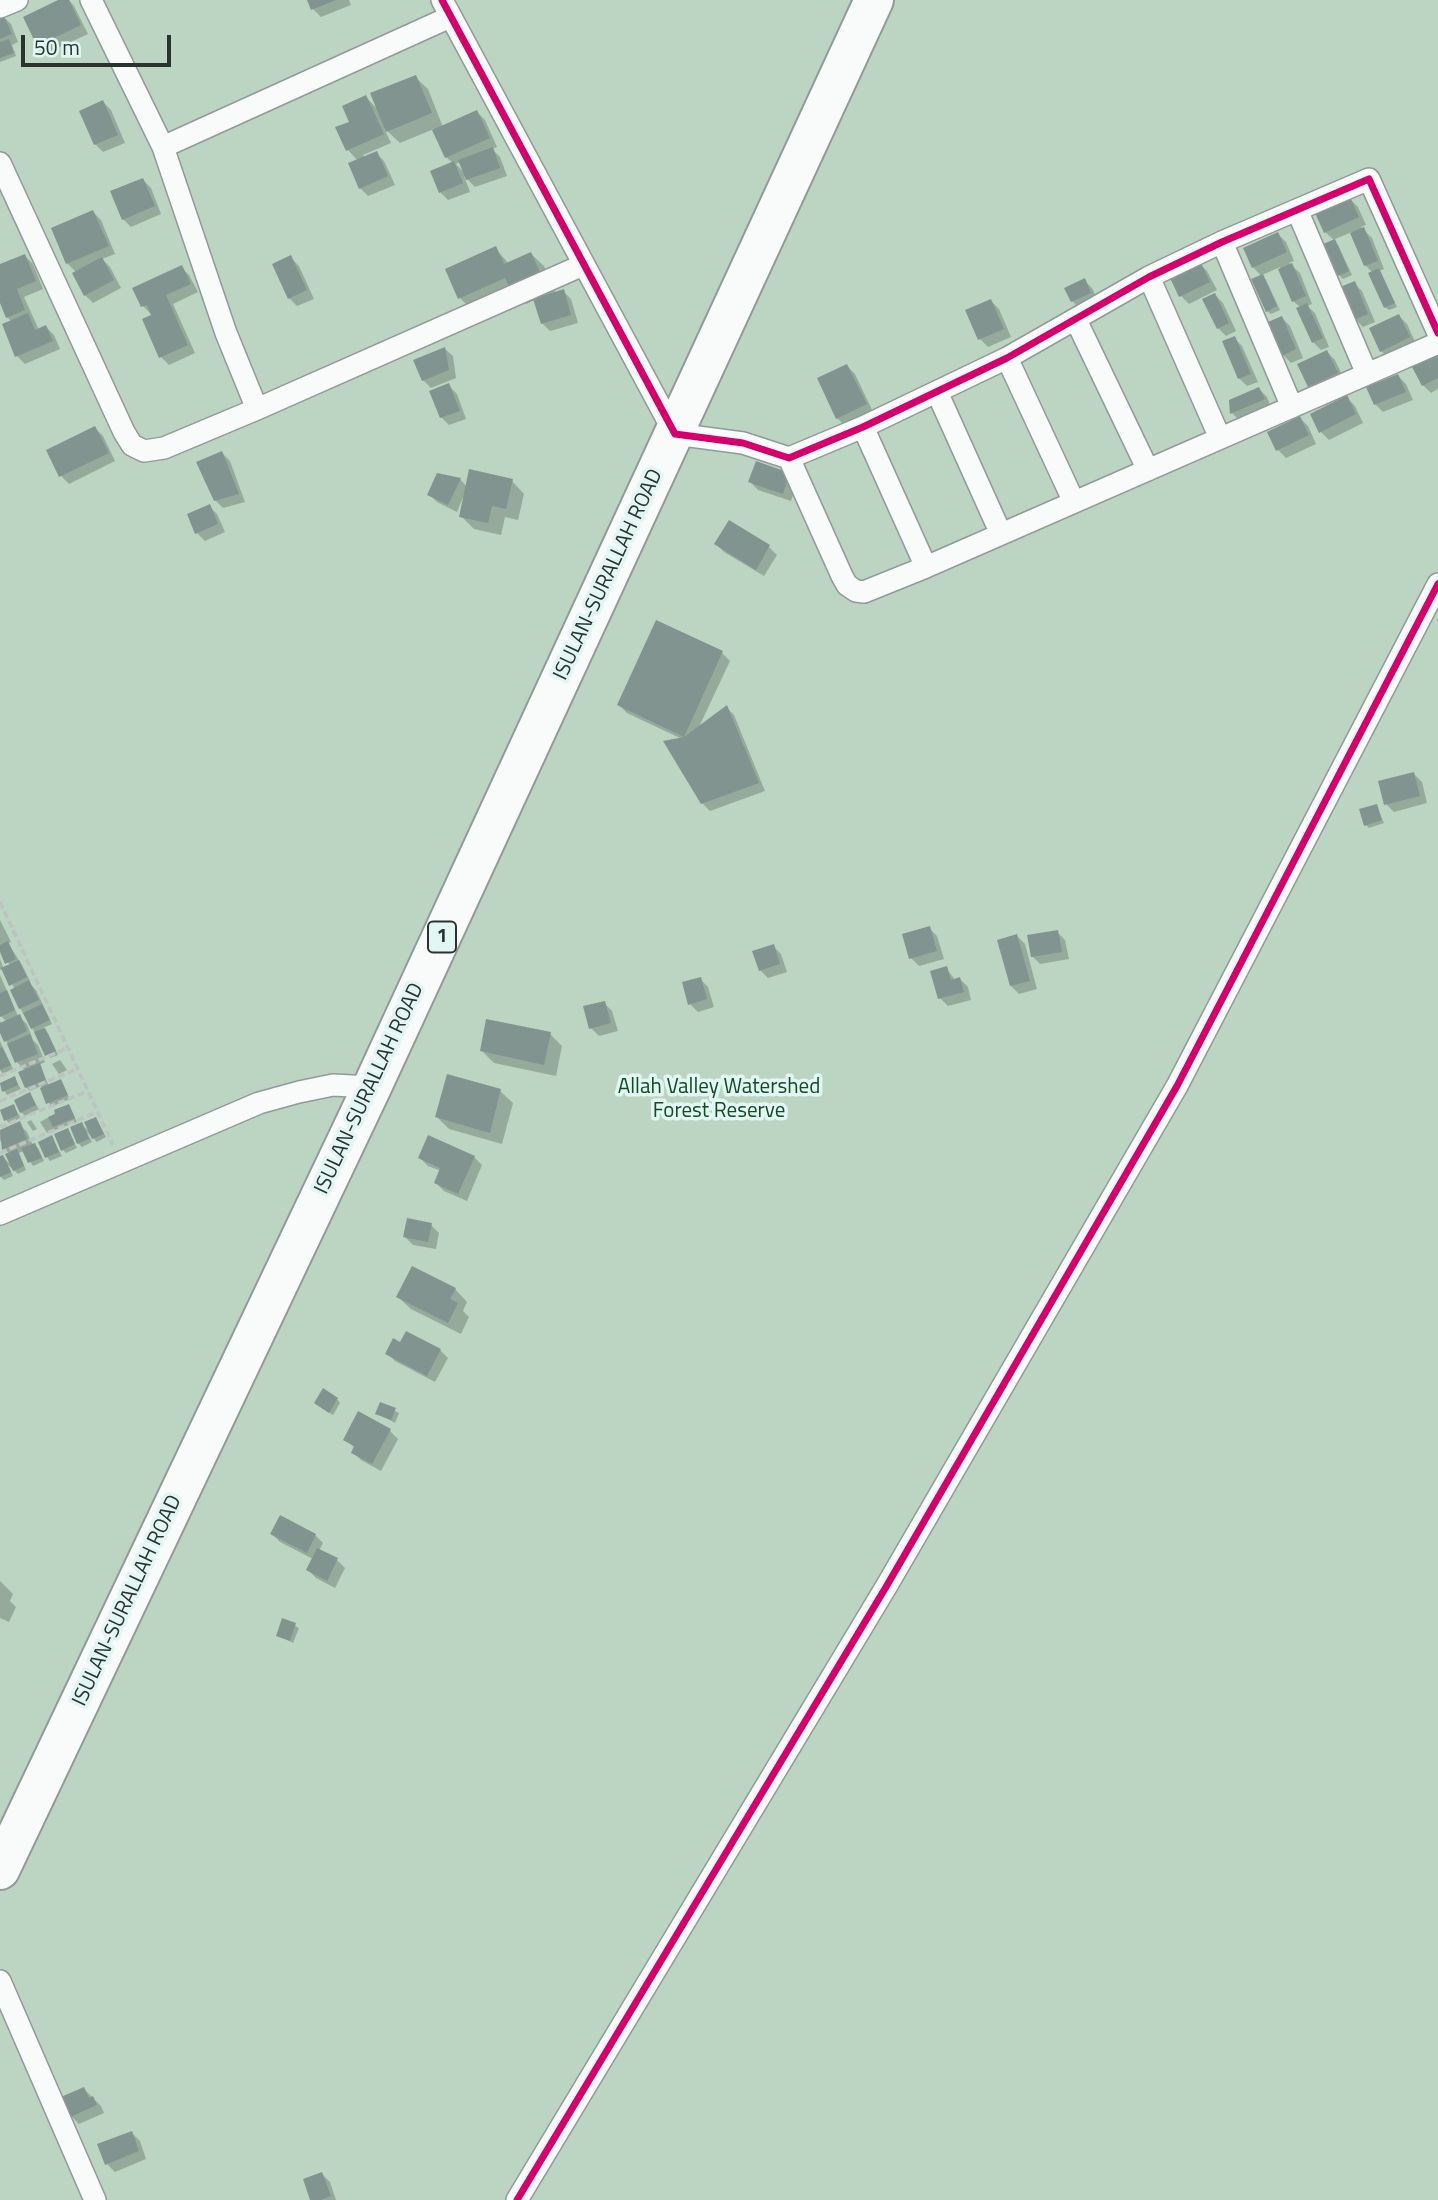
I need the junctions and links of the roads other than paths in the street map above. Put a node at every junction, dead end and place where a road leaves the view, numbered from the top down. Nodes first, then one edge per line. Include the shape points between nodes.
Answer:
1 (17, 0) edge
2 (91, 0) edge
3 (874, 0) edge
4 (0, 7) edge
5 (446, 9) edge
6 (163, 147) junction
7 (0, 163) edge
8 (1297, 210) junction
9 (1222, 242) junction
10 (583, 265) junction
11 (1149, 277) junction
12 (1076, 320) junction
13 (1438, 333) edge
14 (1438, 343) edge
15 (1007, 358) junction
16 (1367, 374) junction
17 (937, 392) junction
18 (1292, 407) junction
19 (257, 409) junction
20 (863, 428) junction
21 (675, 434) junction
22 (1220, 438) junction
23 (789, 458) junction
24 (1148, 470) junction
25 (1074, 502) junction
26 (1002, 534) junction
27 (926, 567) junction
28 (1438, 584) edge
29 (372, 1087) junction
30 (0, 1214) edge
31 (0, 1870) edge
32 (0, 1981) edge
33 (95, 2200) edge
34 (517, 2200) edge

1 - 4 street
2 - 6 street
3 - 21 highway, ISULAN-SURALLAH ROAD / 1
5 - 6 street
5 - 10 street
6 - 19 street via 226,333
7 - 19 street via 132,445 144,451 164,448
8 - 9 street
8 - 13 street via 1369,178
8 - 16 street
9 - 11 street
9 - 18 street
10 - 19 street
10 - 21 street
11 - 12 street
11 - 22 street
12 - 15 street
12 - 24 street
14 - 16 street
15 - 17 street
15 - 25 street
16 - 18 street
17 - 20 street
17 - 26 street
18 - 22 street
20 - 23 street
20 - 27 street
21 - 23 street via 743,443
21 - 29 highway, ISULAN-SURALLAH ROAD / 1
22 - 24 street
23 - 27 street via 847,585 864,592
24 - 25 street
25 - 26 street
26 - 27 street
28 - 34 street via 1177,1086 886,1587
29 - 30 street via 333,1086 259,1103
29 - 31 highway, ISULAN-SURALLAH ROAD / 1
32 - 33 street

